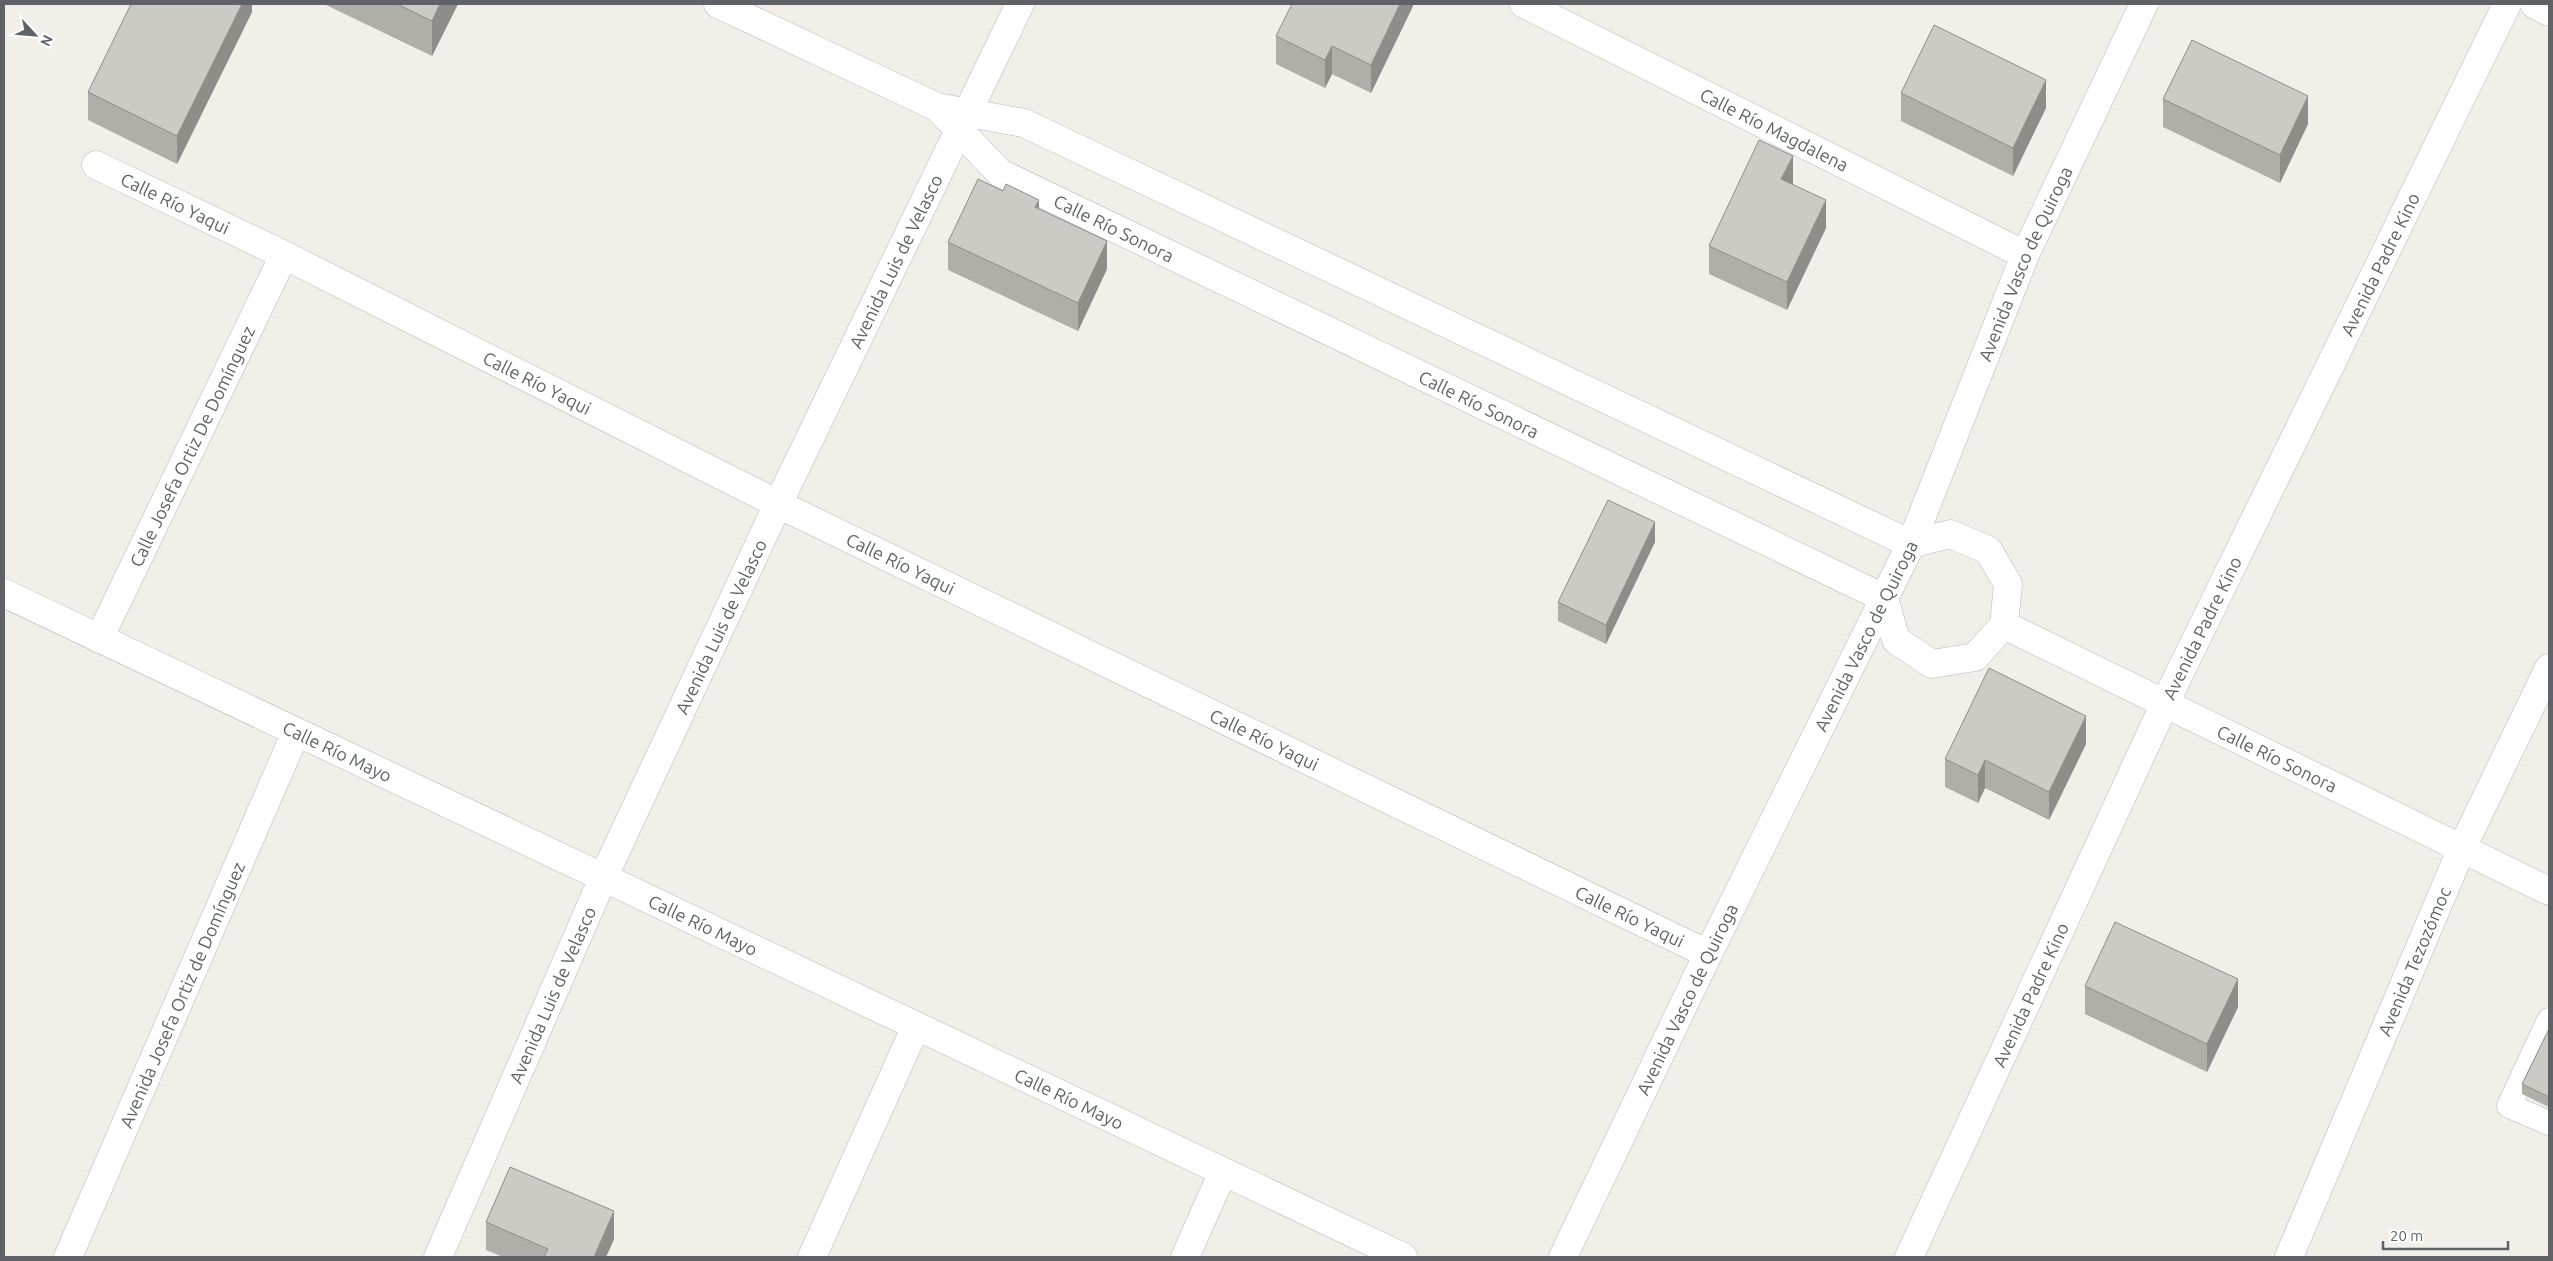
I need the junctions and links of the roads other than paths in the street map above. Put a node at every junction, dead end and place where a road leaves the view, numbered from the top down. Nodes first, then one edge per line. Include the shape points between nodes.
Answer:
1 (718, 4) edge
2 (1020, 4) edge
3 (1524, 4) edge
4 (2144, 4) edge
5 (2507, 4) edge
6 (2534, 4) edge
7 (2549, 12) edge
8 (962, 121) junction
9 (96, 165) dead end
10 (284, 255) junction
11 (2025, 255) junction
12 (778, 504) junction
13 (1911, 544) junction
14 (4, 593) edge
15 (1884, 598) junction
16 (2004, 625) junction
17 (99, 640) junction
18 (2549, 668) edge
19 (2165, 703) junction
20 (296, 732) junction
21 (2461, 850) junction
22 (603, 878) junction
23 (2549, 891) edge
24 (1708, 954) junction
25 (2549, 1020) edge
26 (916, 1026) junction
27 (2549, 1123) edge
28 (1223, 1172) junction
29 (68, 1257) edge
30 (438, 1257) edge
31 (812, 1257) edge
32 (1185, 1257) edge
33 (1403, 1257) edge
34 (1563, 1257) edge
35 (1909, 1257) edge
36 (2289, 1257) edge

1 - 8 street
2 - 8 street, Avenida Luis de Velasco
3 - 11 street, Calle Río Magdalena
4 - 11 street, Avenida Vasco de Quiroga
5 - 19 street, Avenida Padre Kino
6 - 7 street
8 - 12 street, Avenida Luis de Velasco
8 - 13 street via 1024,123
8 - 15 street, Calle Río Sonora via 1000,173
9 - 10 street, Calle Río Yaqui
10 - 12 street, Calle Río Yaqui
10 - 17 street, Calle Josefa Ortiz De Domínguez
11 - 13 street, Avenida Vasco de Quiroga
12 - 22 street, Avenida Luis de Velasco
12 - 24 street, Calle Río Yaqui
13 - 15 street, Avenida Vasco de Quiroga
13 - 16 street via 1950,534 1988,550 2008,584
14 - 17 street, Calle Río Mayo
15 - 16 street via 1896,640 1932,664 1975,657
15 - 24 street, Avenida Vasco de Quiroga
16 - 19 street, Calle Río Sonora
17 - 20 street, Calle Río Mayo
18 - 21 street, Avenida Tezozómoc
19 - 21 street, Calle Río Sonora
19 - 35 street, Avenida Padre Kino
20 - 22 street, Calle Río Mayo
20 - 29 street, Avenida Josefa Ortiz de Domínguez
21 - 23 street, Calle Río Sonora
21 - 36 street, Avenida Tezozómoc
22 - 26 street, Calle Río Mayo
22 - 30 street, Avenida Luis de Velasco
24 - 34 street, Avenida Vasco de Quiroga
25 - 27 lane via 2509,1106
26 - 28 street, Calle Río Mayo
26 - 31 street
28 - 32 street
28 - 33 street, Calle Río Mayo

